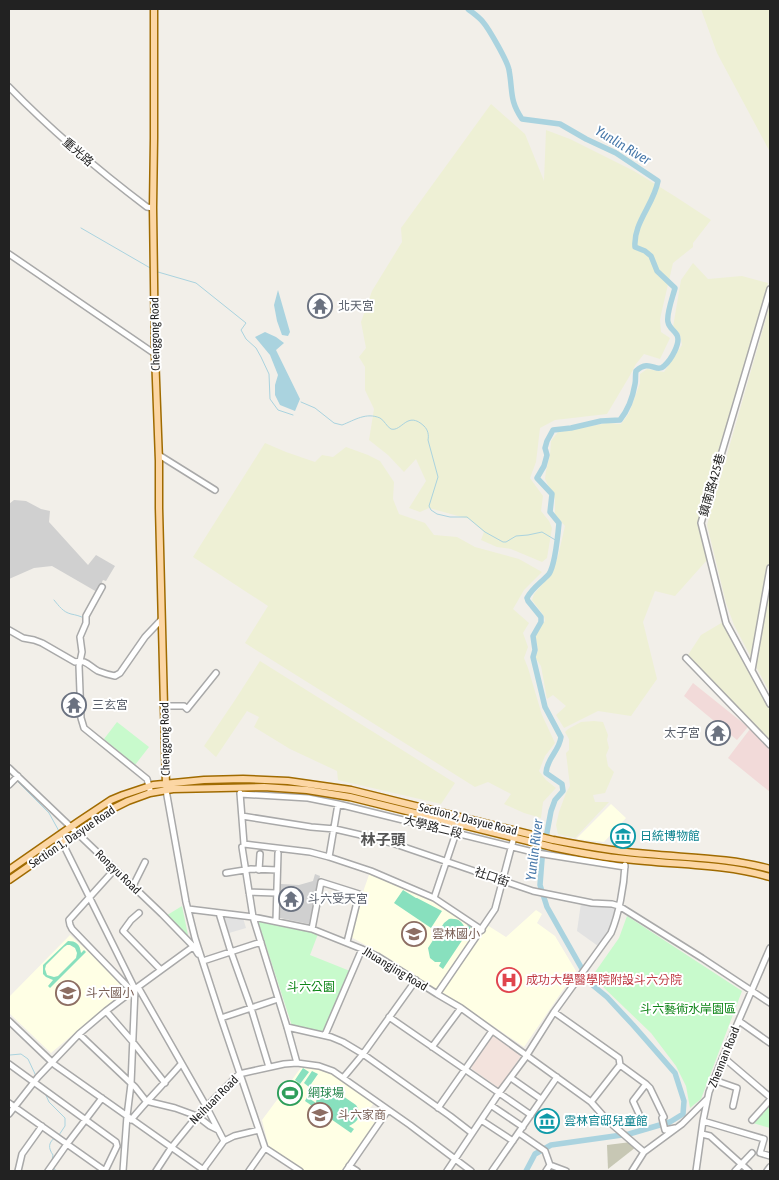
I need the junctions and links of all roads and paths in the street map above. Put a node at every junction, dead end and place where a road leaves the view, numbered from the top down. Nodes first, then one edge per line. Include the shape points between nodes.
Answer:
1 (154, 9) edge
2 (9, 87) edge
3 (153, 208) junction
4 (9, 254) edge
5 (770, 288) edge
6 (155, 354) junction
7 (159, 454) junction
8 (215, 490) dead end
9 (770, 568) edge
10 (102, 587) dead end
11 (161, 620) junction
12 (9, 630) edge
13 (686, 658) dead end
14 (80, 660) junction
15 (752, 670) junction
16 (216, 674) dead end
17 (770, 704) edge
18 (164, 706) junction
19 (770, 745) edge
20 (9, 768) edge
21 (18, 776) junction
22 (9, 785) edge
23 (166, 787) junction
24 (149, 789) junction
25 (324, 790) junction
26 (240, 791) junction
27 (338, 804) junction
28 (242, 816) junction
29 (475, 824) junction
30 (71, 826) junction
31 (335, 829) junction
32 (77, 832) junction
33 (456, 833) junction
34 (59, 836) junction
35 (514, 837) junction
36 (540, 840) junction
37 (62, 843) junction
38 (553, 844) junction
39 (243, 845) junction
40 (512, 847) junction
41 (626, 852) junction
42 (278, 853) dead end
43 (260, 854) dead end
44 (329, 857) junction
45 (145, 862) dead end
46 (446, 862) junction
47 (625, 863) junction
48 (737, 866) junction
49 (115, 869) junction
50 (770, 869) edge
51 (9, 870) edge
52 (245, 870) junction
53 (259, 870) junction
54 (277, 870) junction
55 (226, 873) dead end
56 (770, 877) edge
57 (9, 880) edge
58 (503, 881) junction
59 (133, 886) junction
60 (249, 892) junction
61 (276, 893) junction
62 (92, 895) junction
63 (434, 898) junction
64 (619, 906) junction
65 (188, 909) junction
66 (139, 913) dead end
67 (219, 913) junction
68 (253, 917) junction
69 (276, 921) junction
70 (312, 929) junction
71 (482, 930) junction
72 (261, 942) junction
73 (347, 942) junction
74 (195, 946) junction
75 (770, 948) edge
76 (362, 949) junction
77 (231, 952) junction
78 (202, 960) junction
79 (160, 969) junction
80 (416, 980) junction
81 (136, 988) junction
82 (752, 990) junction
83 (437, 994) junction
84 (278, 999) junction
85 (770, 1003) edge
86 (251, 1008) junction
87 (461, 1008) junction
88 (106, 1011) junction
89 (554, 1012) junction
90 (389, 1017) junction
91 (221, 1018) junction
92 (9, 1021) edge
93 (739, 1021) junction
94 (287, 1027) junction
95 (492, 1031) junction
96 (79, 1034) junction
97 (325, 1035) junction
98 (134, 1042) junction
99 (770, 1042) edge
100 (432, 1047) junction
101 (363, 1054) junction
102 (527, 1055) junction
103 (723, 1057) junction
104 (53, 1062) junction
105 (297, 1063) junction
106 (9, 1064) edge
107 (181, 1064) junction
108 (620, 1065) junction
109 (270, 1067) junction
110 (465, 1070) junction
111 (239, 1074) junction
112 (557, 1077) junction
113 (343, 1078) junction
114 (511, 1078) junction
115 (36, 1080) junction
116 (714, 1080) junction
117 (166, 1082) junction
118 (646, 1084) junction
119 (133, 1085) junction
120 (499, 1093) junction
121 (102, 1098) junction
122 (707, 1099) junction
123 (770, 1099) edge
124 (541, 1100) junction
125 (146, 1101) junction
126 (591, 1102) junction
127 (9, 1103) edge
128 (14, 1106) junction
129 (206, 1106) junction
130 (492, 1106) junction
131 (733, 1106) dead end
132 (438, 1108) junction
133 (388, 1110) junction
134 (9, 1114) edge
135 (639, 1114) dead end
136 (531, 1115) junction
137 (197, 1116) junction
138 (129, 1118) junction
139 (84, 1120) junction
140 (481, 1120) junction
141 (752, 1120) dead end
142 (704, 1121) junction
143 (42, 1126) junction
144 (523, 1127) junction
145 (676, 1128) junction
146 (218, 1130) junction
147 (259, 1130) junction
148 (519, 1133) junction
149 (472, 1134) junction
150 (702, 1134) junction
151 (224, 1141) junction
152 (513, 1141) junction
153 (67, 1144) junction
154 (171, 1148) junction
155 (265, 1148) junction
156 (644, 1152) junction
157 (752, 1153) dead end
158 (770, 1156) edge
159 (455, 1159) junction
160 (550, 1165) junction
161 (741, 1165) junction
162 (770, 1167) edge
163 (51, 1168) edge
164 (348, 1169) edge
165 (18, 1171) edge
166 (105, 1171) edge
167 (123, 1171) edge
168 (156, 1171) edge
169 (203, 1171) edge
170 (249, 1171) edge
171 (299, 1171) edge
172 (357, 1171) edge
173 (447, 1171) edge
174 (471, 1171) edge
175 (492, 1171) edge
176 (546, 1171) edge
177 (566, 1171) edge
178 (632, 1171) edge
179 (696, 1171) edge
180 (735, 1171) edge
181 (749, 1171) edge
182 (767, 1171) edge

1 - 3 main road, Chenggong Road
2 - 3 street, 重光路 via 112,181
3 - 6 main road, Chenggong Road
4 - 6 street
5 - 15 street, 鎮南路425巷 via 701,523 726,623
6 - 7 main road, Chenggong Road
7 - 8 street
7 - 11 main road, Chenggong Road
9 - 15 street
10 - 14 street via 86,616 80,636
11 - 14 street via 115,676
11 - 18 main road, Chenggong Road
12 - 14 street via 42,643 75,662
13 - 19 street
14 - 24 street via 84,728 146,779
15 - 17 street, 鎮南路425巷
16 - 18 street via 187,709 184,706
18 - 23 main road, Chenggong Road
20 - 21 street, Rongyu Road
21 - 22 street
21 - 30 street, Rongyu Road
23 - 24 main road, Section 1, Dasyue Road
23 - 25 main road, Section 2, Dasyue Road via 204,780 243,779 288,781
23 - 26 main road, Section 2, Dasyue Road
23 - 65 street, Chenggong Road
24 - 30 main road, Section 1, Dasyue Road via 123,794
24 - 32 main road, Section 1, Dasyue Road
25 - 26 main road, Section 2, Dasyue Road via 264,787
25 - 29 main road, Section 2, Dasyue Road
26 - 27 street, 大學路二段
26 - 28 street
27 - 31 street
27 - 33 street, 大學路二段
28 - 31 street, 社口街
28 - 39 street
29 - 35 main road, Section 2, Dasyue Road
29 - 36 main road, Section 2, Dasyue Road
30 - 32 street, Rongyu Road
30 - 34 main road, Section 1, Dasyue Road
31 - 44 street
31 - 46 street, 社口街 via 398,845
32 - 37 main road, Section 1, Dasyue Road
32 - 49 street, Rongyu Road
33 - 40 street, 大學路二段
33 - 46 street
34 - 37 street
34 - 51 main road, Section 1, Dasyue Road
35 - 36 main road, Section 2, Dasyue Road
35 - 40 street
36 - 38 main road, Section 2, Dasyue Road
37 - 57 main road, Section 1, Dasyue Road
37 - 62 street
38 - 41 main road, Section 2, Dasyue Road
38 - 47 main road, Section 2, Dasyue Road
39 - 44 street
39 - 52 street
40 - 47 street, 大學路二段 via 551,856
40 - 58 street
41 - 47 street
41 - 48 main road, Section 2, Dasyue Road via 701,858
42 - 54 street
43 - 53 street
44 - 63 street via 372,871
45 - 59 street
46 - 58 street, 社口街
46 - 63 street
47 - 48 main road, Section 2, Dasyue Road
47 - 64 street
48 - 50 main road, Section 2, Dasyue Road
48 - 56 main road, Section 2, Dasyue Road
49 - 59 street, Rongyu Road
49 - 62 street
52 - 53 street
52 - 55 street
52 - 60 street
53 - 54 street
54 - 61 street
58 - 64 street, 社口街 via 550,895
58 - 71 street via 495,909
59 - 74 street, Rongyu Road
60 - 61 street
60 - 68 street
61 - 69 street
62 - 81 street
62 - 81 street via 69,920 70,925 129,988
63 - 71 street
64 - 82 street, 社口街
64 - 89 street via 611,933
65 - 67 street, Jhuangjing Road
65 - 74 street, Chenggong Road
66 - 79 street via 123,931
67 - 68 street, Jhuangjing Road
67 - 77 street
68 - 69 street, Jhuangjing Road
68 - 72 street
69 - 70 street, Jhuangjing Road
70 - 73 street, Jhuangjing Road
70 - 73 street via 321,882 359,894
71 - 83 street
72 - 77 street
72 - 84 street
73 - 76 street, Jhuangjing Road
74 - 78 street, Chenggong Road
74 - 79 street
75 - 82 street, Zhennan Road
76 - 80 street, Jhuangjing Road
76 - 97 street
77 - 78 street
77 - 86 street
78 - 91 street, Chenggong Road
79 - 81 street
80 - 83 street, Jhuangjing Road
80 - 90 street
81 - 88 street
81 - 98 street
81 - 107 street
82 - 85 street, 社口街
82 - 93 street, Zhennan Road
83 - 87 street, Jhuangjing Road
84 - 86 street
84 - 94 street
86 - 91 street
86 - 109 street
87 - 95 street, Jhuangjing Road
87 - 100 street
88 - 96 street
88 - 98 street
89 - 102 street
89 - 108 street via 619,1058
90 - 100 street
90 - 101 street
91 - 111 street, Chenggong Road
92 - 104 street
93 - 99 street
93 - 103 street, Zhennan Road
94 - 97 street
94 - 105 street
95 - 102 street, Jhuangjing Road
95 - 110 street
96 - 104 street
96 - 119 street
97 - 101 street
98 - 117 street
98 - 119 street
100 - 110 street
101 - 113 street
101 - 132 street
102 - 112 street, Jhuangjing Road
102 - 114 street
103 - 116 street, Zhennan Road
103 - 123 street
104 - 115 street
104 - 121 street
105 - 109 street, Neihuan Road
105 - 113 street, Neihuan Road via 319,1066
106 - 115 street
107 - 117 street
107 - 129 street
108 - 118 street
108 - 126 street
109 - 111 street, Neihuan Road
110 - 120 street
110 - 132 street
111 - 129 street, Neihuan Road
111 - 147 street, Chenggong Road
112 - 124 street
112 - 126 street, Jhuangjing Road
113 - 133 street, Neihuan Road
114 - 120 street
114 - 124 street
115 - 128 street
115 - 139 street via 41,1088
116 - 122 street, Zhennan Road
116 - 131 street via 737,1088
117 - 125 street
118 - 135 street via 633,1102
118 - 145 street via 664,1117 666,1130
119 - 125 street
119 - 138 street
120 - 130 street
120 - 136 street
121 - 138 street
121 - 139 street
122 - 142 street, Zhennan Road
122 - 145 street
123 - 141 street
124 - 136 street
125 - 137 street
125 - 138 street
126 - 156 street, Jhuangjing Road
127 - 128 street
128 - 134 street
128 - 143 street
129 - 137 street, Neihuan Road
129 - 146 street
130 - 140 street
130 - 144 street
132 - 149 street
133 - 159 street, Neihuan Road
133 - 164 street
136 - 144 street
137 - 146 street
137 - 154 street, Neihuan Road
138 - 154 street
138 - 167 street
139 - 153 street
139 - 166 street via 117,1144
140 - 149 street
140 - 152 street
142 - 150 street, Zhennan Road
142 - 158 street via 764,1139 760,1153
143 - 153 street
143 - 165 street via 22,1154
144 - 148 street
145 - 156 street
146 - 151 street
147 - 151 street
147 - 155 street, Chenggong Road
148 - 152 street
148 - 160 street via 545,1152
149 - 159 street
150 - 161 street via 710,1136
150 - 179 street, Zhennan Road
151 - 169 street
152 - 175 street
153 - 163 street
153 - 166 street
154 - 168 street, Neihuan Road
154 - 169 street
155 - 170 street
155 - 171 street
156 - 178 street
157 - 161 street
159 - 173 street
159 - 174 street, Neihuan Road
160 - 176 street
160 - 177 street
161 - 180 street
161 - 181 street
162 - 182 street
164 - 172 street

